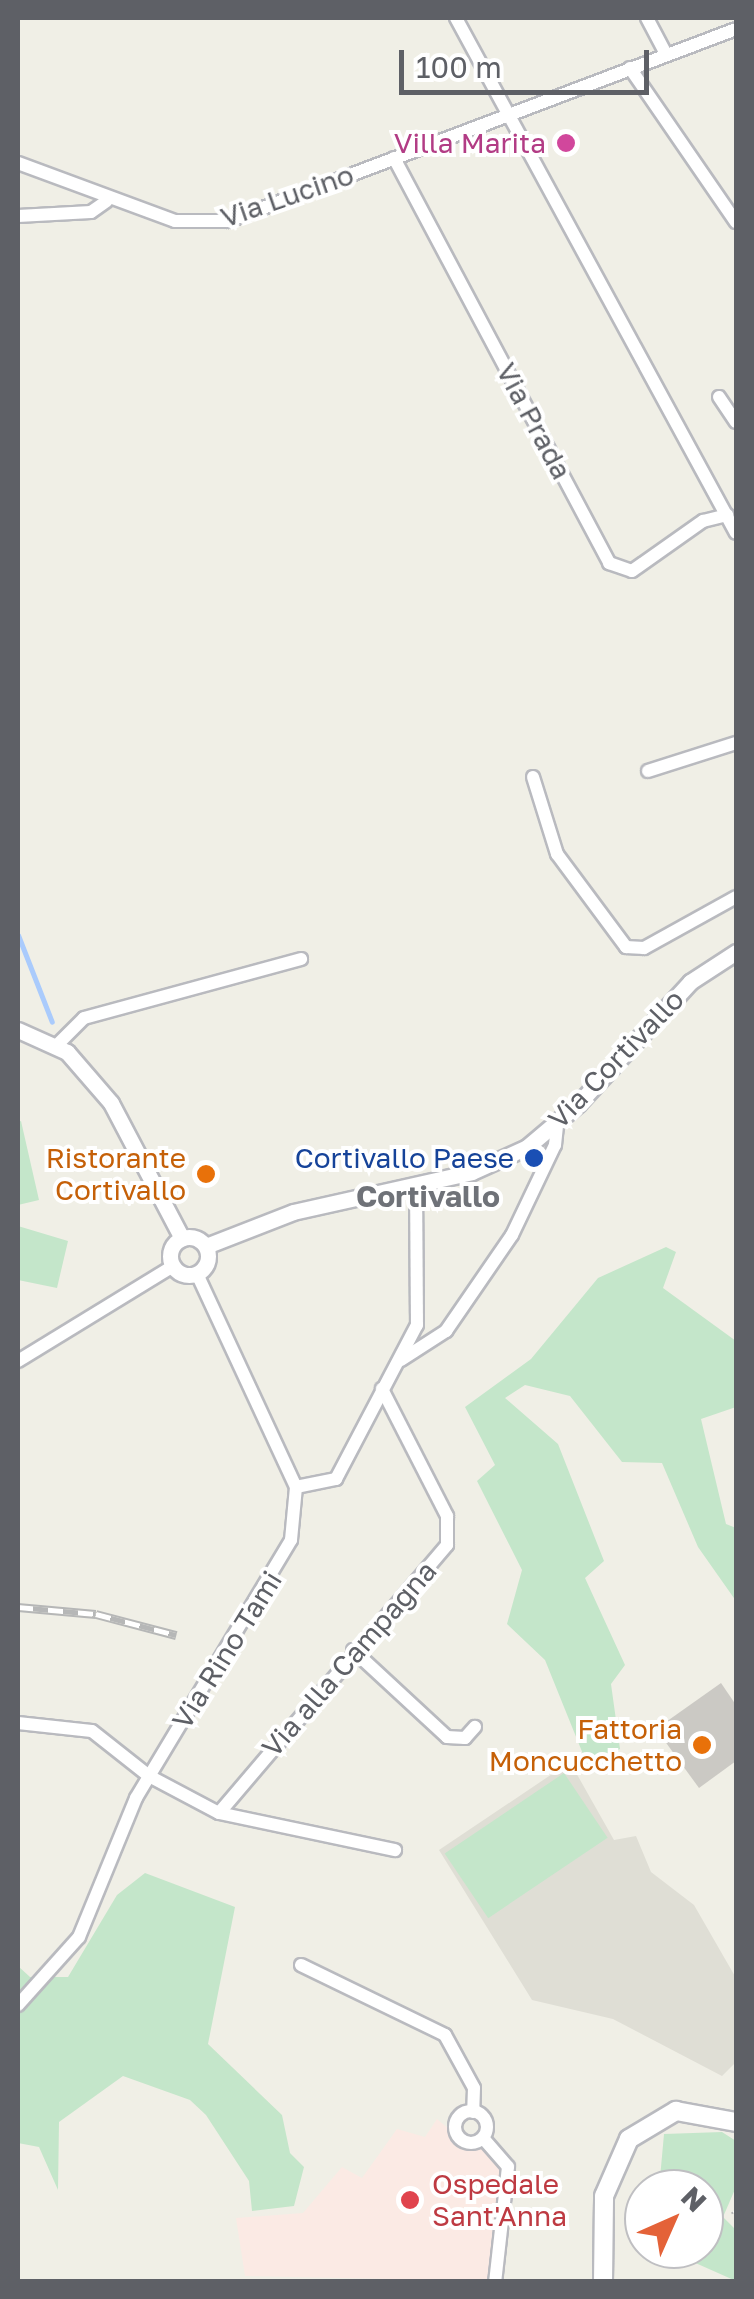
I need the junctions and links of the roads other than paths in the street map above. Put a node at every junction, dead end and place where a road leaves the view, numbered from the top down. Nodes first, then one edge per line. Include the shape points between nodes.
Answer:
1 (456, 18) edge
2 (647, 18) edge
3 (736, 29) edge
4 (666, 54) junction
5 (630, 68) junction
6 (504, 115) junction
7 (394, 158) junction
8 (18, 163) edge
9 (107, 200) junction
10 (18, 216) edge
11 (736, 222) edge
12 (719, 397) dead end
13 (736, 422) edge
14 (728, 516) junction
15 (736, 533) edge
16 (736, 742) edge
17 (648, 772) dead end
18 (533, 777) dead end
19 (736, 897) edge
20 (736, 952) edge
21 (302, 959) dead end
22 (18, 1030) edge
23 (57, 1045) junction
24 (556, 1124) junction
25 (416, 1186) junction
26 (182, 1238) junction
27 (206, 1246) junction
28 (173, 1266) junction
29 (197, 1274) junction
30 (18, 1360) edge
31 (399, 1361) junction
32 (382, 1390) junction
33 (296, 1487) junction
34 (353, 1650) junction
35 (18, 1723) edge
36 (475, 1727) dead end
37 (149, 1776) junction
38 (218, 1813) junction
39 (394, 1850) dead end
40 (301, 1965) dead end
41 (18, 2004) edge
42 (473, 2112) junction
43 (736, 2122) edge
44 (483, 2138) junction
45 (496, 2282) edge
46 (603, 2282) edge

1 - 6 street
2 - 4 street
3 - 4 street, Via Lucino
4 - 5 street, Via Lucino
5 - 6 street, Via Lucino
5 - 11 street
6 - 7 street, Via Lucino
6 - 14 street
7 - 9 street, Via Lucino via 228,221 175,222
7 - 14 street, Via Prada via 610,563 632,571 704,522
8 - 9 street, Via Lucino
9 - 10 street via 91,212
12 - 13 street
14 - 15 street
16 - 17 street
18 - 19 street via 556,854 626,946 644,948
20 - 24 street, Via Cortivallo via 690,982
21 - 23 street via 84,1018
22 - 23 street
23 - 26 street via 126,1124
24 - 25 street, Via Cortivallo via 504,1160
24 - 31 street via 531,1198 470,1298 446,1331
25 - 27 street, Via Cortivallo via 282,1216
25 - 31 street via 423,1297
26 - 27 street
26 - 28 street via 171,1250
27 - 29 street via 207,1262
28 - 29 street
28 - 30 street
29 - 33 street
31 - 32 street
32 - 33 street via 336,1479
32 - 34 street, Via alla Campagna via 452,1531
33 - 37 street, Via Rino Tami via 285,1556
34 - 36 street via 447,1737 465,1738
34 - 38 street, Via alla Campagna
35 - 37 street via 92,1731
37 - 38 street
37 - 41 street, Via Rino Tami via 79,1937
38 - 39 street
40 - 42 street via 445,2035 474,2088
42 - 44 street via 485,2120
42 - 44 street via 457,2119 456,2132 468,2143
43 - 46 main road via 676,2111 629,2138 604,2196
44 - 45 street via 508,2166

